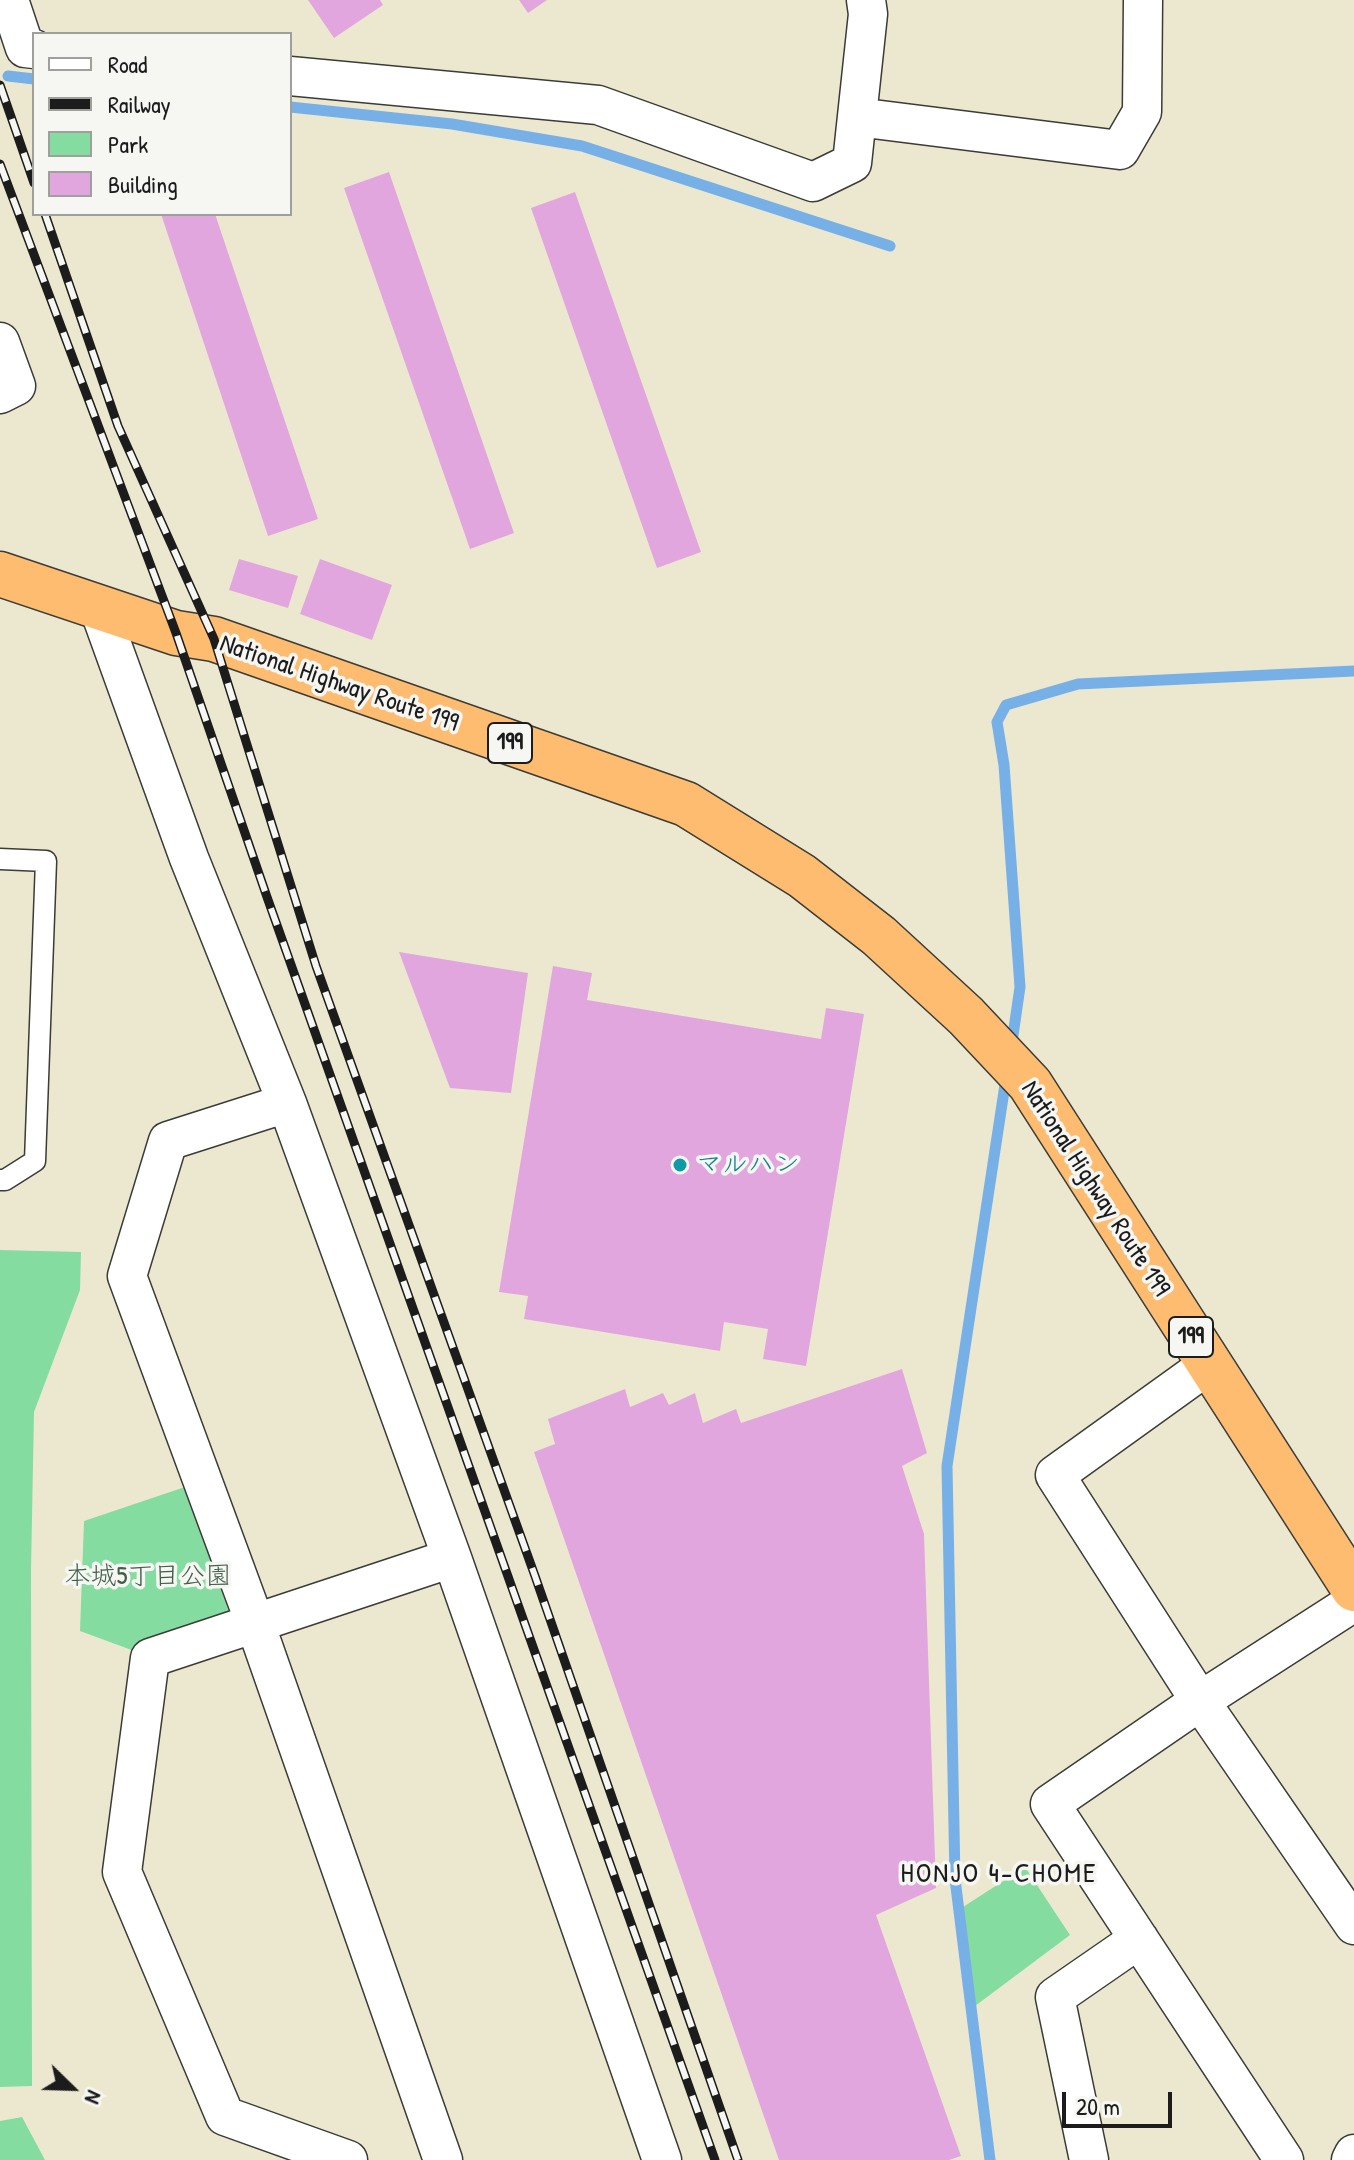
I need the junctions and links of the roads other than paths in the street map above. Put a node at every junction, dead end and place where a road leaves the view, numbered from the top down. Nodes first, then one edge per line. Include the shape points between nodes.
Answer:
1 (9, 0) edge
2 (866, 0) edge
3 (1143, 0) edge
4 (32, 49) edge
5 (292, 76) edge
6 (857, 117) junction
7 (0, 342) edge
8 (0, 394) edge
9 (0, 574) edge
10 (98, 606) junction
11 (0, 859) edge
12 (287, 1103) junction
13 (0, 1180) edge
14 (1208, 1365) junction
15 (452, 1558) junction
16 (1354, 1589) edge
17 (1354, 1602) edge
18 (255, 1623) junction
19 (1200, 1701) junction
20 (1354, 1925) edge
21 (1139, 1939) junction
22 (1354, 2154) edge
23 (348, 2160) edge
24 (443, 2160) edge
25 (662, 2160) edge
26 (1089, 2160) edge
27 (1284, 2160) edge
28 (1351, 2160) edge

1 - 4 street via 25,48
2 - 6 street
3 - 6 street via 1142,112 1120,150
5 - 6 street via 598,105 813,182 852,163
7 - 8 street via 16,386
9 - 10 highway, National Highway Route 199 / 199
10 - 12 street via 189,858
10 - 14 highway, National Highway Route 199 / 199 via 176,633 214,639 686,804 802,876 879,936 1030,1084
11 - 13 lane via 46,861 35,1161
12 - 15 street
12 - 18 street via 168,1141 127,1276
14 - 16 highway, National Highway Route 199 / 199
14 - 19 street via 1055,1475
15 - 18 street
15 - 25 street
17 - 19 street
18 - 23 street via 150,1658 122,1872 225,2116
18 - 24 street
19 - 20 street
19 - 21 street via 1050,1804
21 - 26 street via 1055,1997
21 - 27 street
22 - 28 street

